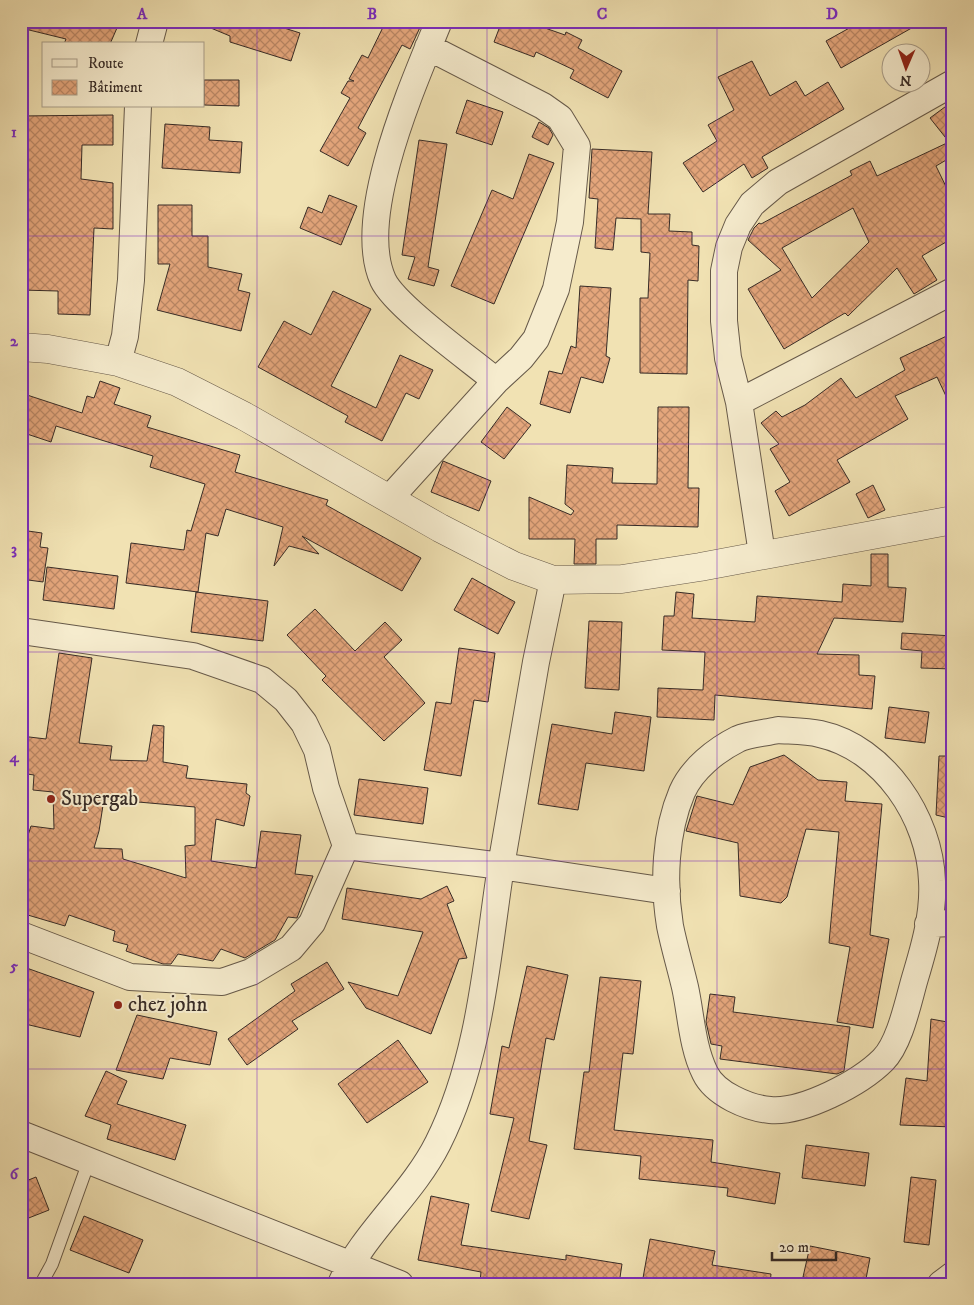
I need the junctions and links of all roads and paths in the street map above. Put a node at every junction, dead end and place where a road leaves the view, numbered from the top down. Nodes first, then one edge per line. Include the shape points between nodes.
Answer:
1 (155, 21) edge
2 (439, 21) edge
3 (150, 42) edge
4 (428, 47) junction
5 (953, 83) edge
6 (138, 108) edge
7 (953, 291) edge
8 (21, 347) edge
9 (118, 362) junction
10 (496, 381) junction
11 (739, 402) junction
12 (389, 499) junction
13 (953, 520) edge
14 (762, 554) junction
15 (553, 580) junction
16 (21, 631) edge
17 (346, 846) junction
18 (501, 866) junction
19 (666, 891) junction
20 (941, 924) edge
21 (21, 936) edge
22 (21, 1134) edge
23 (89, 1161) junction
24 (345, 1274) edge
25 (953, 1274) edge
26 (41, 1284) edge
27 (400, 1284) edge
28 (941, 1284) edge

1 - 3 street
2 - 4 street
4 - 10 street via 389,155 376,208 376,252 383,280 399,300
4 - 10 street via 543,106 560,118 577,146 570,222 556,289 536,339
5 - 11 street via 778,182 747,211 729,247 724,271 728,358
6 - 9 street via 131,280 125,336
7 - 11 street
8 - 9 street
9 - 12 street via 177,382 244,416
10 - 12 street
11 - 14 street
12 - 15 street via 514,566
13 - 14 street
14 - 15 street via 622,579
15 - 18 street
16 - 17 street via 193,656 262,680 286,700 304,723 317,750
17 - 18 street
17 - 21 street via 312,923 291,948 251,972 222,982 130,977
18 - 19 street
18 - 24 street via 469,1059 456,1103 438,1144 412,1186
19 - 20 street via 668,854 682,791 707,758 740,738 778,730 820,734 857,748 885,772 910,803 925,840
19 - 20 street via 670,926 705,1075 730,1099 771,1110 813,1102 851,1085 884,1059 902,1024
22 - 23 street
23 - 24 street
23 - 26 lane via 52,1264
24 - 27 street
25 - 28 street

